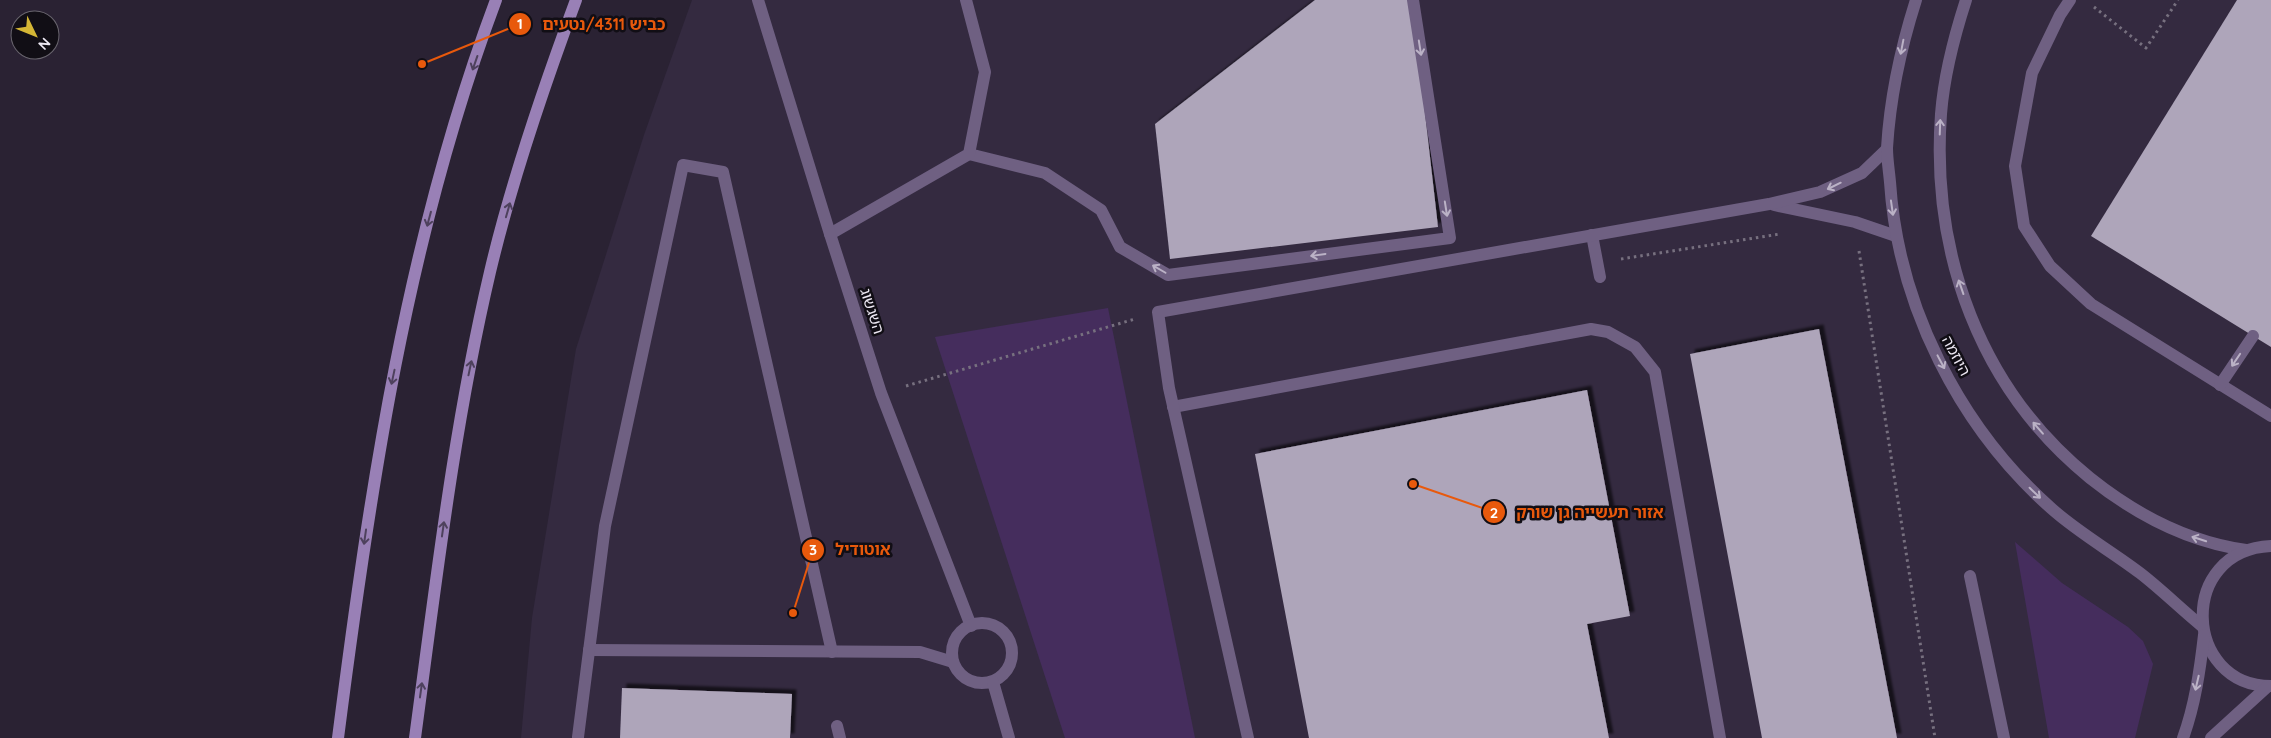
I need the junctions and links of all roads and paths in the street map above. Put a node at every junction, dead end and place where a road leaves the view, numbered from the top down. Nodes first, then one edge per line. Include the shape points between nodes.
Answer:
1 (496, 0) edge
2 (576, 0) edge
3 (758, 0) edge
4 (966, 0) edge
5 (1413, 0) edge
6 (1916, 0) edge
7 (1966, 0) edge
8 (2070, 0) edge
9 (2178, 0) edge
10 (2093, 6) dead end
11 (1887, 149) junction
12 (969, 154) junction
13 (1769, 204) junction
14 (1855, 222) junction
15 (830, 234) junction
16 (1592, 235) junction
17 (1896, 236) junction
18 (1600, 277) dead end
19 (1158, 312) junction
20 (2253, 336) dead end
21 (2220, 385) junction
22 (881, 393) junction
23 (1173, 407) junction
24 (2271, 416) edge
25 (2268, 544) edge
26 (2246, 550) junction
27 (1970, 576) dead end
28 (971, 626) junction
29 (2204, 631) junction
30 (589, 650) junction
31 (832, 652) junction
32 (953, 662) junction
33 (993, 682) junction
34 (2270, 686) edge
35 (578, 737) edge
36 (338, 738) edge
37 (415, 738) edge
38 (1008, 738) edge
39 (1248, 738) edge
40 (1720, 738) edge
41 (1935, 738) edge
42 (2004, 738) edge
43 (2183, 738) edge
44 (2211, 738) edge

1 -> 36 main road via 462,103 407,309 373,485
37 -> 2 main road via 443,527 490,271 526,145
3 - 15 street, השגשוג
4 - 12 street via 985,72
5 -> 12 street via 1450,238 1168,275 1120,247 1101,210 1045,174
6 -> 11 street, היוזמה via 1905,34
26 -> 7 street, היוזמה via 2222,547 2192,537 2134,509 2104,489 2033,424 1996,369 1975,326 1958,279 1947,238 1941,193 1941,113 1946,74
8 - 21 street via 2030,83 2015,166 2024,226 2050,266 2091,304
9 - 10 path via 2146,48
11 -> 13 street via 1862,173 1820,192
11 -> 17 street, היוזמה
12 - 15 street
13 - 14 street
13 - 16 street
14 - 17 street
14 - 41 path
15 - 22 street, השגשוג
16 - 18 street
16 - 19 street
17 -> 29 street, היוזמה via 1908,284 1926,332 1964,404 1991,444 2052,510 2141,574
19 - 22 path
19 - 23 street
20 -> 21 street
21 - 24 street
22 - 28 street, השגשוג
23 - 39 street
23 - 40 street via 1591,329 1608,332 1635,346 1655,372
25 - 26 street
26 - 29 street via 2215,574 2205,592
27 - 42 street
28 - 32 street via 954,642
28 - 33 street via 986,623 996,626 1010,640 1012,660 1008,669
29 - 34 street via 2213,655 2228,671 2247,682
29 -> 43 street via 2200,670
30 - 31 street
30 - 31 street via 604,526 683,165 723,172
30 - 35 street
31 - 32 street via 920,652
32 - 33 street via 957,670 973,682
33 - 38 street
34 - 44 street

